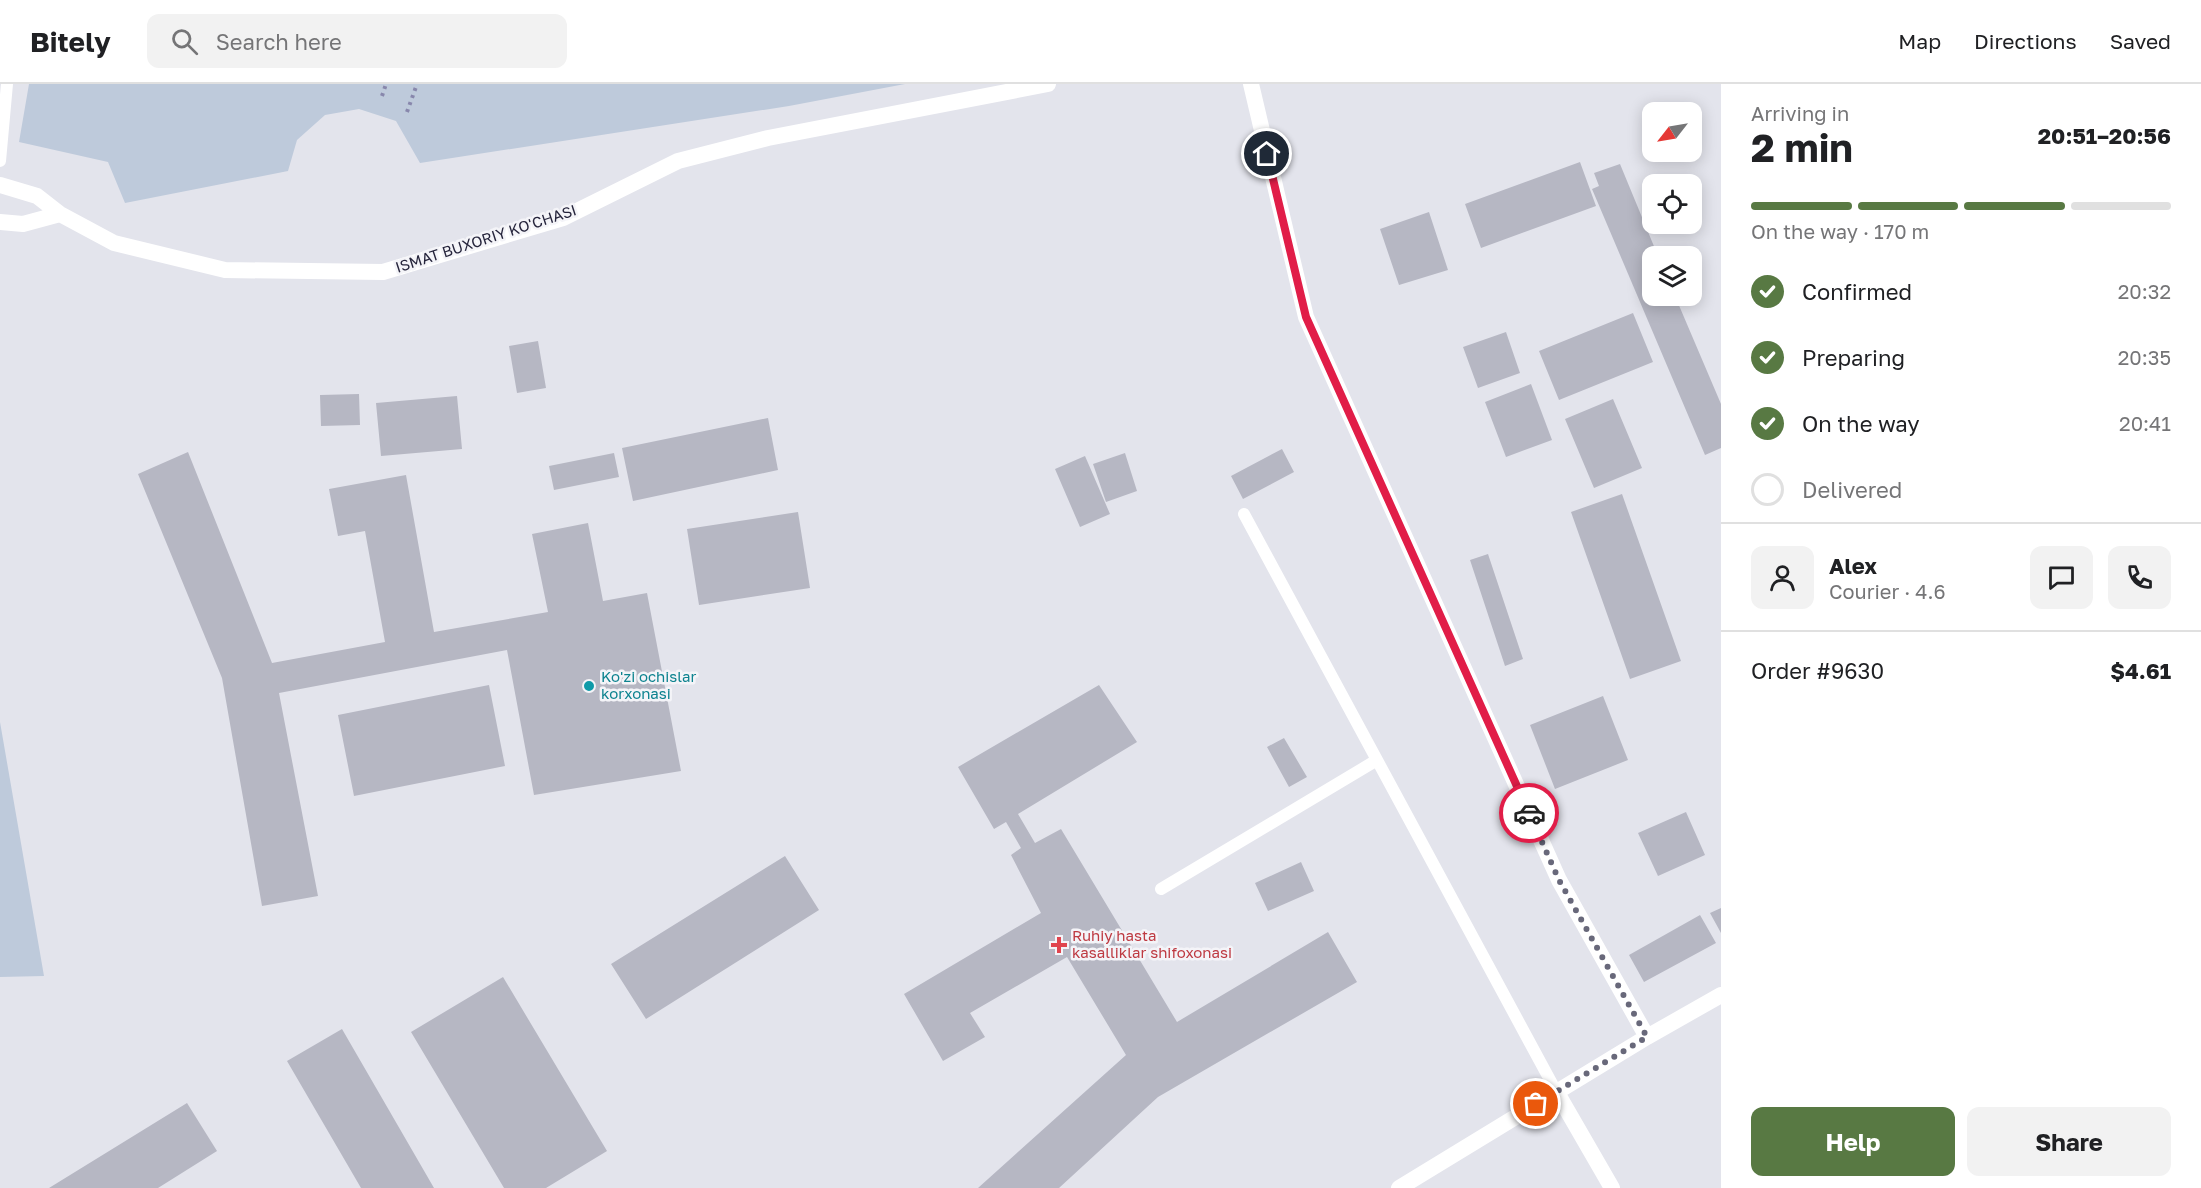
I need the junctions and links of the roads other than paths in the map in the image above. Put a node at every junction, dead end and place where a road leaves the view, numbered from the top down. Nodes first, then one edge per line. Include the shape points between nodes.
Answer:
1 (7, 84) edge
2 (1048, 84) edge
3 (1251, 84) edge
4 (0, 161) edge
5 (0, 185) edge
6 (60, 214) junction
7 (0, 222) edge
8 (1244, 514) dead end
9 (1377, 760) junction
10 (1161, 889) dead end
11 (1721, 995) edge
12 (1647, 1037) junction
13 (1556, 1092) junction
14 (1399, 1188) edge
15 (1612, 1188) edge

1 - 4 lane
2 - 6 street, ISMAT BUXORIY KO'CHASI via 768,138 678,161 564,218 383,272 225,270 114,243
3 - 12 street via 1306,317 1559,880
5 - 6 street, ISMAT BUXORIY KO'CHASI via 37,196
6 - 7 street via 23,224
8 - 9 lane
9 - 10 lane
9 - 13 lane
11 - 12 street
12 - 13 street
13 - 14 street
13 - 15 street

